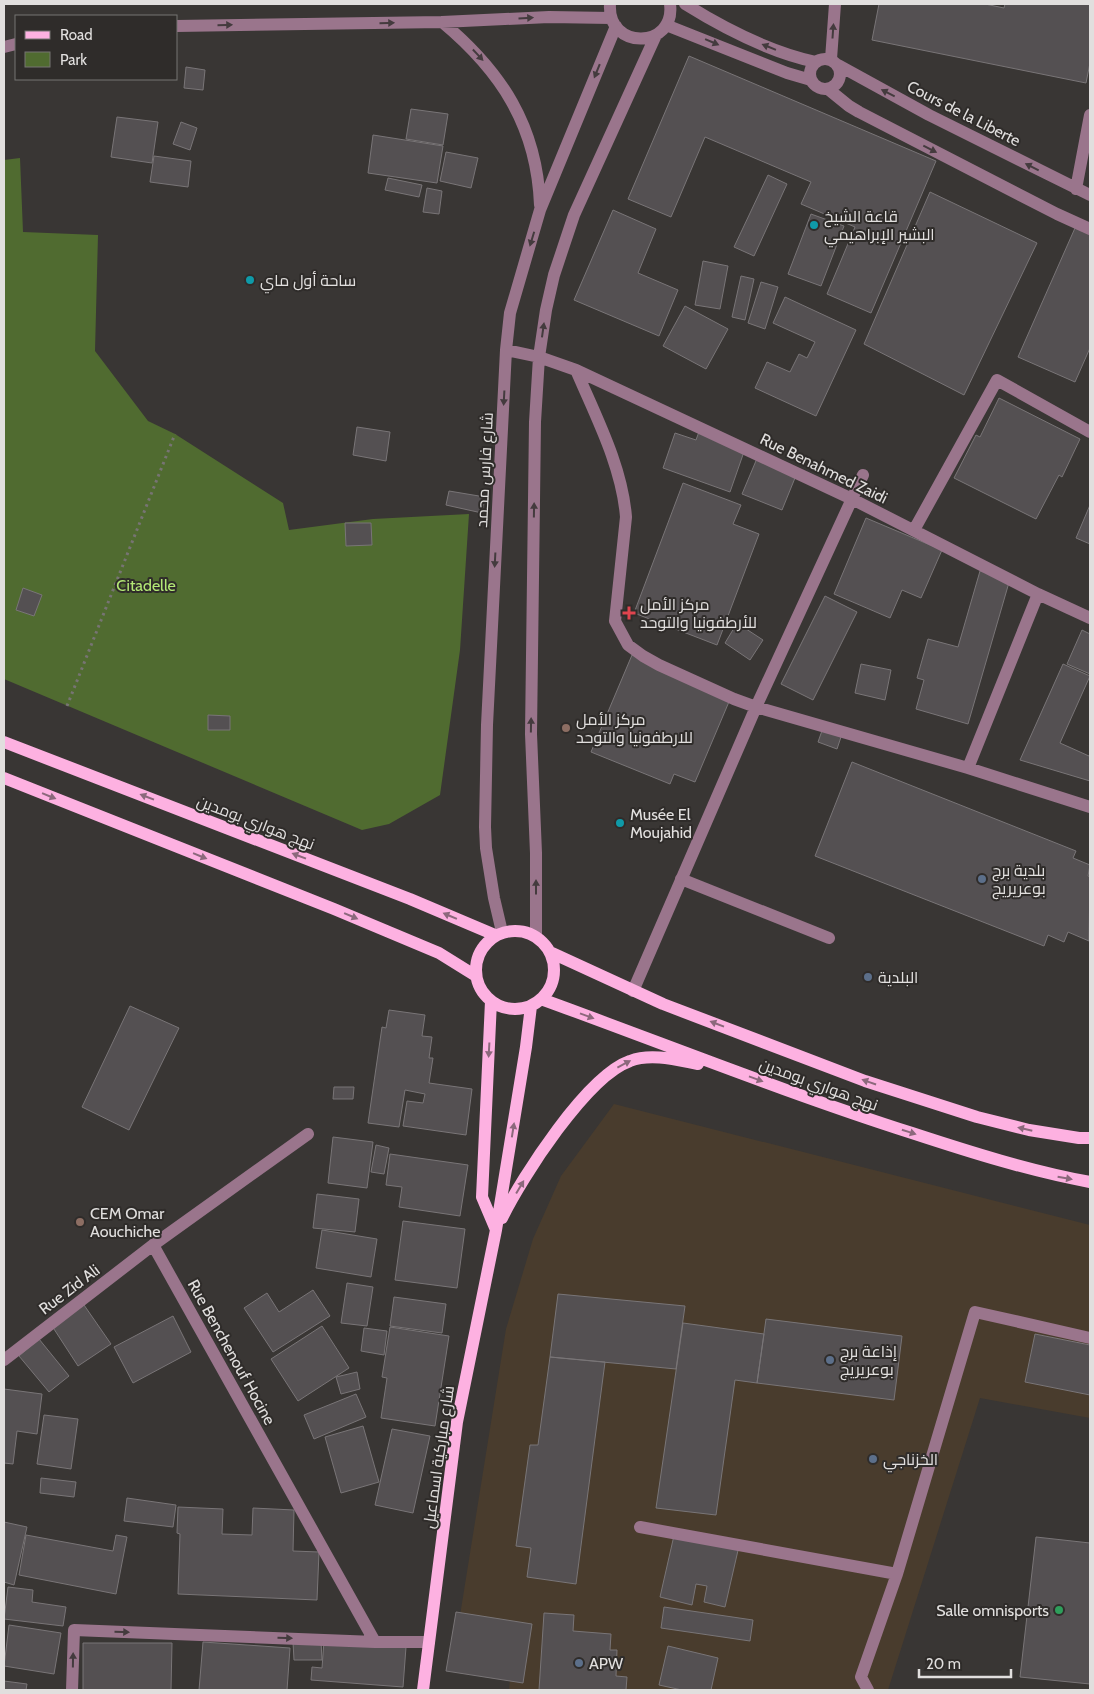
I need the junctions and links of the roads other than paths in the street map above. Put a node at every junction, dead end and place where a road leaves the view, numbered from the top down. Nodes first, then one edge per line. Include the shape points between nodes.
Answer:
1 (610, 4) edge
2 (670, 4) edge
3 (685, 4) edge
4 (834, 4) edge
5 (442, 22) junction
6 (613, 22) junction
7 (666, 25) junction
8 (178, 26) edge
9 (656, 35) junction
10 (816, 62) junction
11 (834, 62) junction
12 (811, 80) junction
13 (828, 89) junction
14 (1090, 115) edge
15 (1076, 189) junction
16 (1090, 195) edge
17 (540, 210) junction
18 (1090, 230) edge
19 (506, 350) junction
20 (539, 357) junction
21 (576, 370) junction
22 (1090, 432) edge
23 (863, 475) dead end
24 (852, 498) junction
25 (914, 530) junction
26 (1038, 594) junction
27 (1090, 618) edge
28 (756, 707) junction
29 (4, 742) edge
30 (968, 768) junction
31 (4, 778) edge
32 (1090, 807) edge
33 (682, 879) junction
34 (498, 934) junction
35 (536, 936) junction
36 (829, 938) dead end
37 (552, 953) junction
38 (476, 976) junction
39 (633, 991) junction
40 (491, 1001) junction
41 (536, 1003) junction
42 (734, 1071) junction
43 (308, 1134) dead end
44 (1090, 1138) edge
45 (1090, 1182) edge
46 (496, 1230) junction
47 (153, 1245) junction
48 (1090, 1338) edge
49 (4, 1360) edge
50 (640, 1527) dead end
51 (897, 1574) junction
52 (375, 1642) junction
53 (429, 1642) junction
54 (72, 1690) edge
55 (422, 1690) edge
56 (868, 1690) edge

1 - 6 street
2 - 7 street via 670,18
10 -> 3 street via 752,40
11 -> 4 street
5 -> 6 street via 549,17
8 -> 5 street
5 -> 17 street via 479,55 514,105 537,167
6 - 9 street via 622,33 639,39
6 -> 17 street, شارع فارس محمد
7 - 9 street
7 -> 12 street
20 -> 9 street via 554,276 574,215
10 - 11 street via 820,59
10 - 12 street via 810,70
11 - 13 street via 840,70 840,80
15 -> 11 street, Cours de la Liberte via 929,115
12 - 13 street via 818,88
13 -> 18 street via 859,112
14 - 15 street
15 - 16 street, Cours de la Liberte
17 -> 19 street, شارع فارس محمد via 510,313
19 - 20 street, Rue Benahmed Zaidi
19 -> 34 street, شارع فارس محمد via 484,827
20 - 21 street, Rue Benahmed Zaidi
35 -> 20 street via 531,734
21 - 24 street, Rue Benahmed Zaidi
21 - 28 street via 615,464 626,509 615,622 620,632 628,645 659,665
22 - 25 street via 997,380
23 - 24 street
24 - 25 street, Rue Benahmed Zaidi
24 - 28 street
25 - 26 street, Rue Benahmed Zaidi
26 - 27 street, Rue Benahmed Zaidi
26 - 30 street
28 - 30 street
28 - 33 street
34 -> 29 main road, نهج هواري بومدين
30 - 32 street
31 -> 38 main road via 439,953
33 - 36 street
33 - 39 street
34 - 35 main road via 514,930
34 - 38 main road via 479,953
35 - 37 main road
37 - 39 main road, نهج هواري بومدين
37 - 41 main road via 554,978 549,990
38 - 40 main road via 478,986
44 -> 39 main road, نهج هواري بومدين via 1029,1130 978,1118 865,1081
40 - 41 main road via 510,1009
40 -> 46 main road via 482,1197
41 -> 42 main road, نهج هواري بومدين
46 -> 41 main road, شارع مباركية اسماعيل
42 -> 45 main road, نهج هواري بومدين via 945,1144 1056,1176
46 -> 42 main road via 522,1183 569,1115 610,1072 631,1060 646,1058
43 - 47 street
46 - 53 main road, شارع مباركية اسماعيل via 457,1422
47 - 49 street, Rue Zid Ali
47 - 52 street, Rue Benchenouf Hocine
48 - 51 street via 975,1312
50 - 51 street
51 - 56 street via 861,1677
52 - 53 street
54 -> 52 street via 74,1630
53 - 55 main road, شارع مباركية اسماعيل

